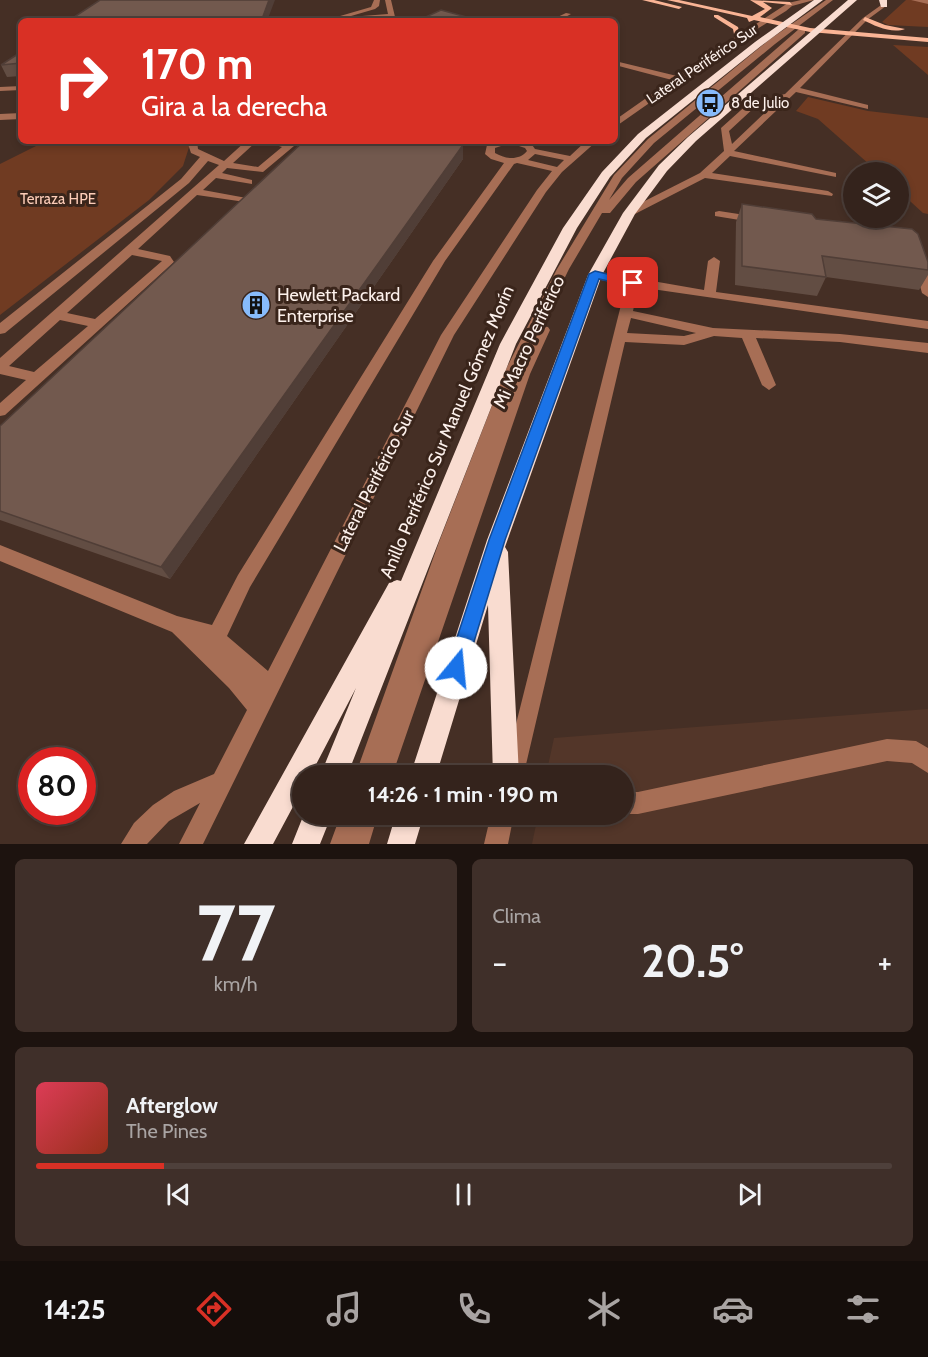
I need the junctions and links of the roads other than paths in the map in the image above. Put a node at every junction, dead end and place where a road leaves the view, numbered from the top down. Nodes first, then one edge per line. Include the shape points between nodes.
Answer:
1 (377, 0) edge
2 (388, 0) edge
3 (396, 0) edge
4 (645, 0) edge
5 (670, 0) edge
6 (691, 0) edge
7 (753, 0) edge
8 (760, 0) edge
9 (811, 0) edge
10 (819, 0) edge
11 (830, 0) edge
12 (836, 0) edge
13 (853, 0) edge
14 (914, 0) edge
15 (364, 1) edge
16 (884, 2) edge
17 (928, 2) edge
18 (790, 4) junction
19 (568, 14) dead end
20 (744, 15) junction
21 (716, 16) junction
22 (324, 18) edge
23 (337, 18) edge
24 (365, 18) edge
25 (386, 18) edge
26 (392, 18) edge
27 (400, 18) edge
28 (559, 18) edge
29 (865, 19) junction
30 (928, 33) edge
31 (873, 34) junction
32 (738, 37) junction
33 (928, 42) edge
34 (843, 43) junction
35 (618, 64) edge
36 (695, 67) junction
37 (678, 79) junction
38 (18, 88) edge
39 (0, 89) edge
40 (792, 92) junction
41 (865, 107) dead end
42 (618, 109) edge
43 (631, 113) junction
44 (18, 116) edge
45 (0, 117) edge
46 (618, 122) edge
47 (618, 123) edge
48 (193, 144) edge
49 (249, 144) edge
50 (281, 144) edge
51 (492, 144) edge
52 (523, 144) edge
53 (584, 144) edge
54 (532, 151) junction
55 (729, 153) junction
56 (206, 157) junction
57 (572, 159) junction
58 (515, 161) junction
59 (226, 165) junction
60 (560, 170) junction
61 (215, 175) junction
62 (704, 175) junction
63 (832, 175) dead end
64 (248, 182) dead end
65 (196, 192) junction
66 (828, 194) dead end
67 (248, 201) edge
68 (629, 213) junction
69 (719, 214) dead end
70 (775, 223) edge
71 (914, 249) edge
72 (130, 251) junction
73 (714, 261) dead end
74 (595, 274) junction
75 (633, 283) junction
76 (928, 293) edge
77 (709, 295) junction
78 (626, 313) junction
79 (58, 315) junction
80 (98, 324) junction
81 (928, 325) edge
82 (2, 328) edge
83 (713, 332) junction
84 (35, 334) junction
85 (747, 334) junction
86 (619, 337) junction
87 (928, 348) edge
88 (0, 367) edge
89 (37, 378) junction
90 (769, 385) dead end
91 (0, 411) edge
92 (436, 517) junction
93 (497, 540) junction
94 (0, 553) edge
95 (177, 625) junction
96 (216, 638) junction
97 (270, 686) junction
98 (259, 708) junction
99 (928, 762) edge
100 (337, 765) edge
101 (370, 765) edge
102 (385, 765) edge
103 (426, 765) edge
104 (506, 765) edge
105 (516, 765) edge
106 (221, 783) junction
107 (634, 803) edge
108 (314, 825) edge
109 (349, 825) edge
110 (363, 825) edge
111 (407, 825) edge
112 (500, 825) edge
113 (133, 844) edge
114 (191, 844) edge
115 (258, 844) edge
116 (306, 844) edge
117 (342, 844) edge
118 (357, 844) edge
119 (401, 844) edge
120 (496, 844) edge

1 - 23 street via 373,8
2 - 26 street
3 - 27 street
4 - 21 main road
5 - 20 main road
6 - 20 main road
7 - 21 main road via 766,5 768,10 753,20
8 - 18 main road
9 - 18 street
10 - 92 highway, Anillo Periférico Sur Manuel Gómez Morín via 642,136 606,175 570,228 508,344
11 - 101 street, Mi Macro Periférico via 651,141 618,177 563,268 514,367
12 - 102 street, Mi Macro Periférico via 632,180 603,216 575,262 523,374
13 - 68 highway via 692,138
14 - 17 street
15 - 22 street via 361,7
16 - 29 street
18 - 32 street, Lateral Periférico Sur
19 - 28 street
20 - 31 main road via 810,30
21 - 32 main road via 736,28
24 - 25 street
29 - 30 main road via 884,27
29 - 34 street
30 - 31 main road
31 - 33 main road
32 - 36 street, Lateral Periférico Sur
33 - 34 main road
34 - 40 street
35 - 37 street
36 - 37 street, Lateral Periférico Sur
36 - 47 street via 695,77 647,111
37 - 43 street, Lateral Periférico Sur
38 - 39 street
40 - 41 street
40 - 55 street
40 - 55 street via 753,104 724,130
42 - 43 street
43 - 46 street, Lateral Periférico Sur
44 - 45 street
48 - 56 street via 194,151
49 - 59 street
50 - 59 street via 290,146 262,169
51 - 58 street via 490,154 496,159
52 - 54 street
53 - 57 street, Lateral Periférico Sur
54 - 57 street
54 - 58 street
55 - 62 street
55 - 63 street
56 - 59 street
56 - 82 street via 170,193
57 - 60 street, Lateral Periférico Sur
58 - 60 street
58 - 96 street via 433,271 244,581
59 - 61 street
60 - 97 street, Lateral Periférico Sur via 542,190 448,335
61 - 64 street
61 - 65 street
62 - 66 street
62 - 68 street
65 - 67 street
65 - 72 street
68 - 74 highway
69 - 70 street
71 - 76 street
72 - 79 street
72 - 80 street via 166,258 168,262
73 - 77 street
74 - 75 street
74 - 93 highway
75 - 77 street
75 - 78 street
77 - 81 street
78 - 83 street
78 - 86 street
79 - 80 street
79 - 84 street
80 - 89 street
82 - 84 street
83 - 85 street
83 - 86 street via 684,341
84 - 88 street
85 - 87 street via 840,338
85 - 90 street
86 - 105 street
88 - 89 street
89 - 91 street
92 - 100 highway, Anillo Periférico Sur Manuel Gómez Morín
92 - 115 highway
93 - 103 highway
93 - 104 highway
94 - 95 street
95 - 96 street
95 - 98 street
96 - 97 street
97 - 98 street, Lateral Periférico Sur
98 - 106 street, Lateral Periférico Sur
99 - 107 street via 916,753 887,750
106 - 113 street via 163,809
106 - 114 street, Lateral Periférico Sur
108 - 116 highway
109 - 117 street
110 - 118 street
111 - 119 highway
112 - 120 street

